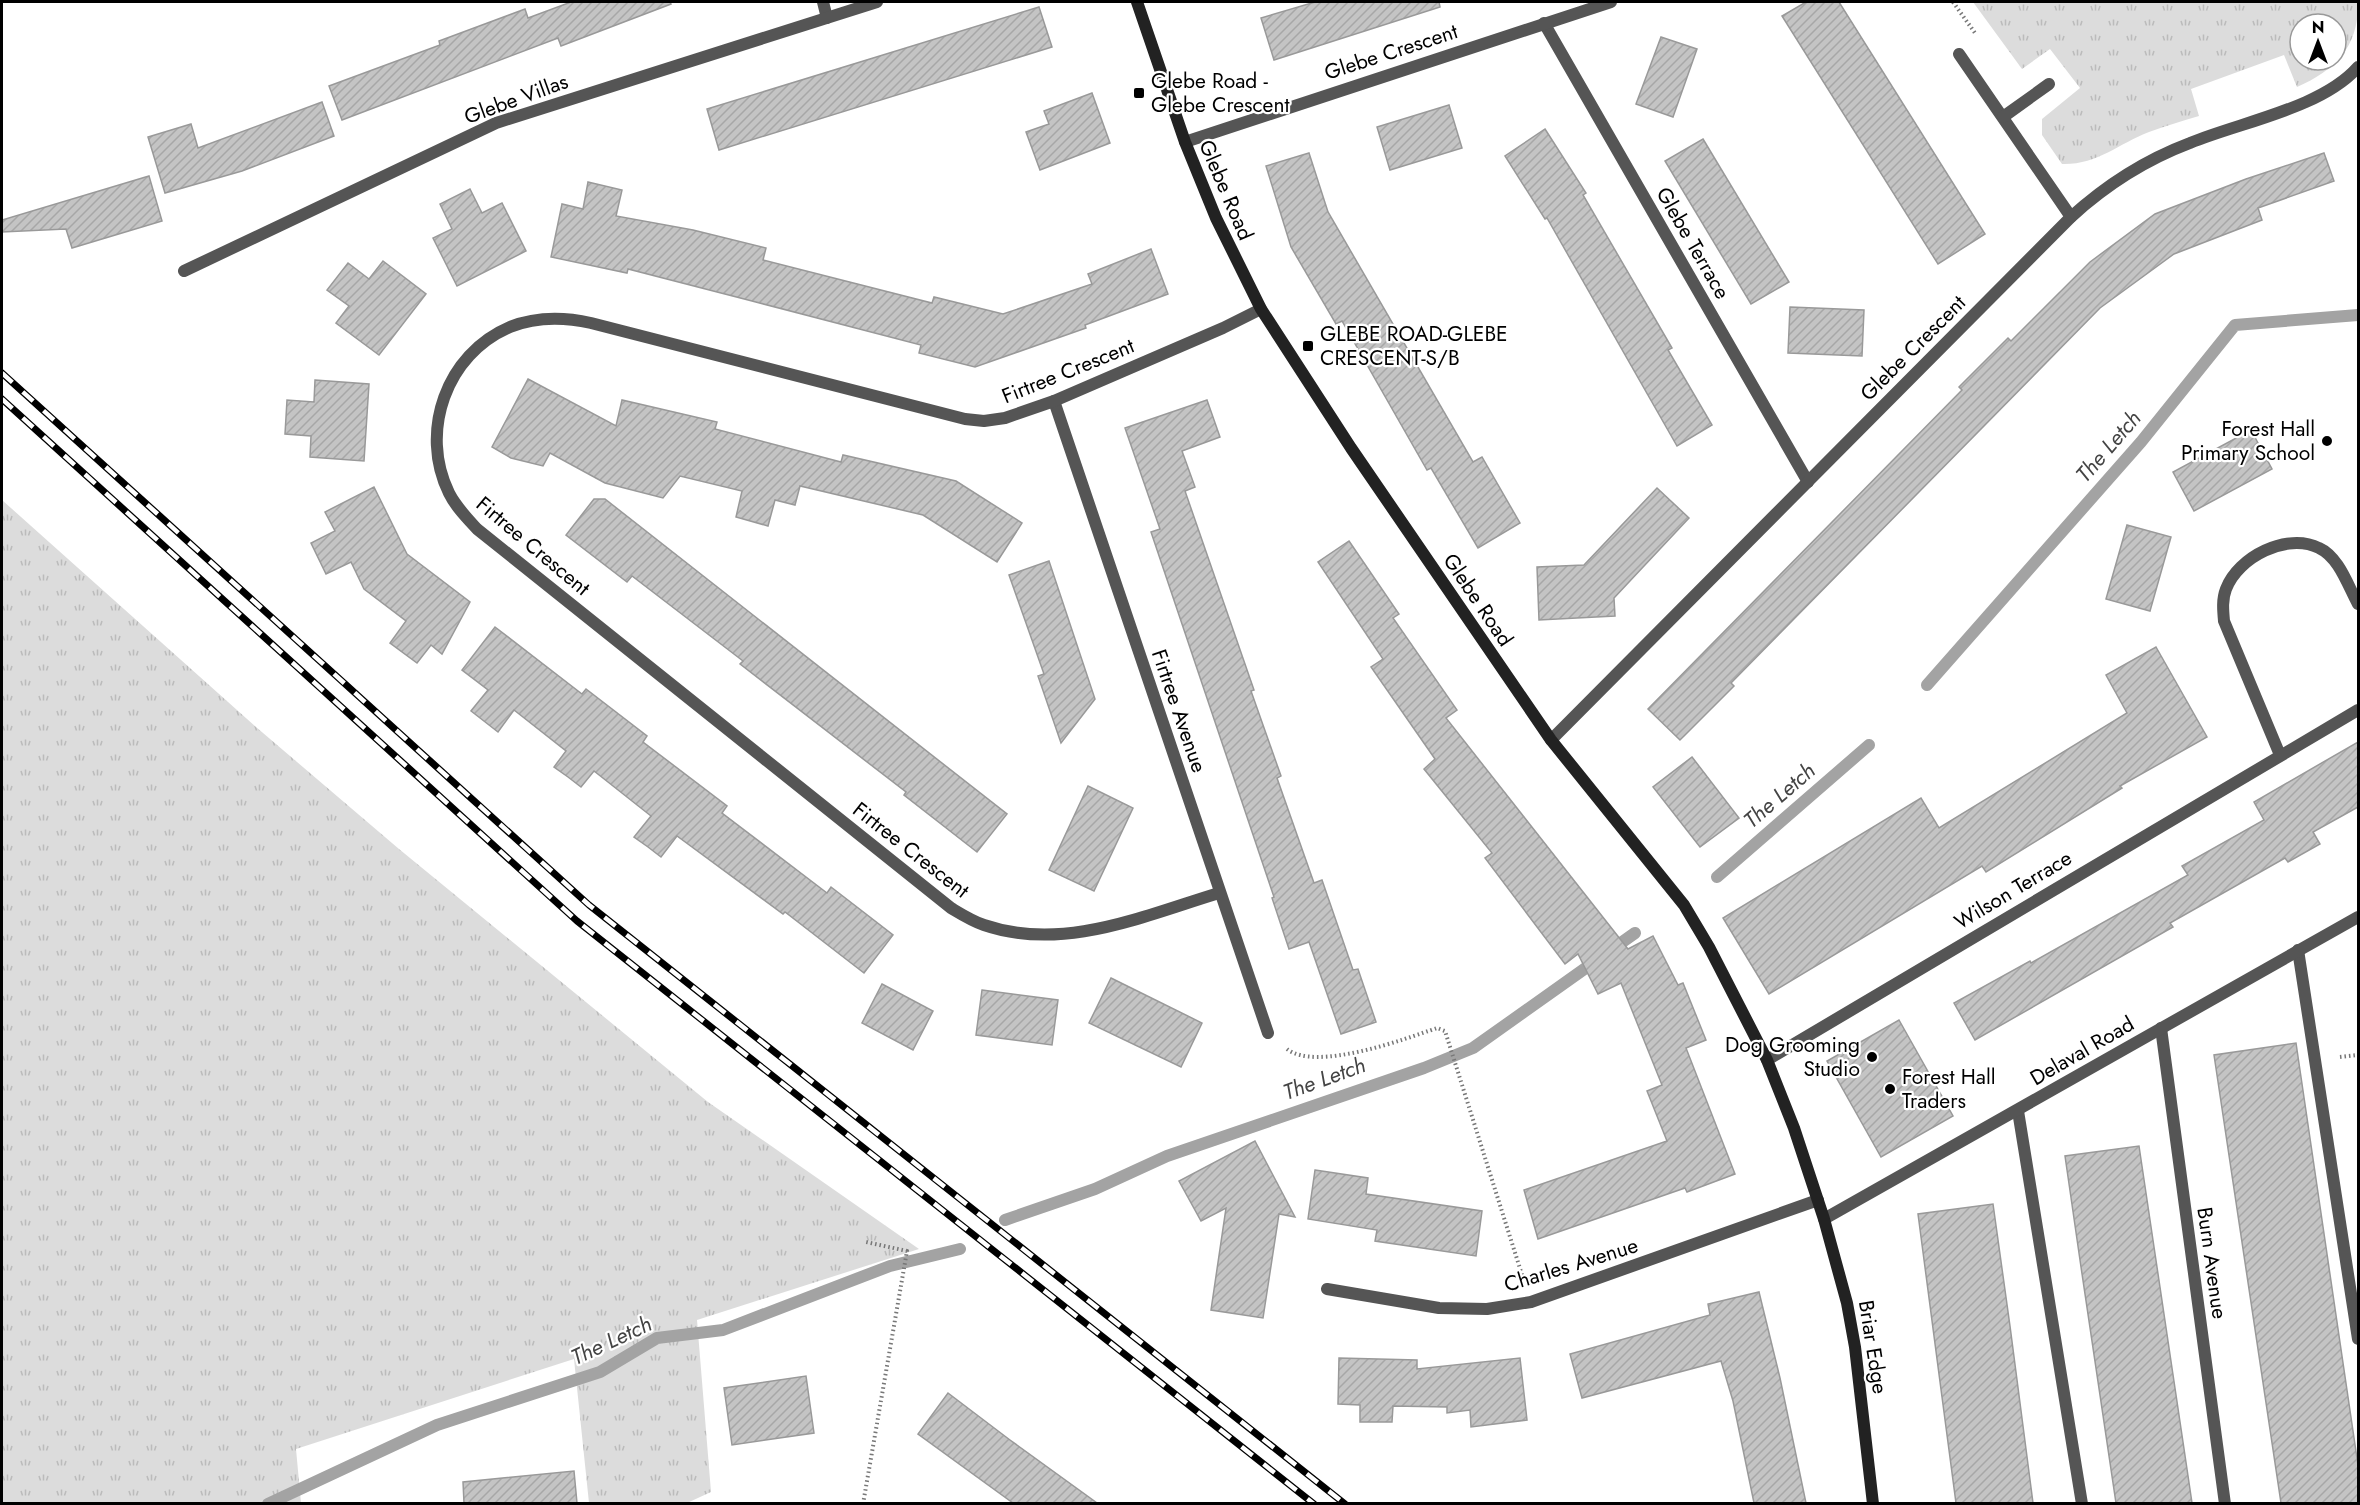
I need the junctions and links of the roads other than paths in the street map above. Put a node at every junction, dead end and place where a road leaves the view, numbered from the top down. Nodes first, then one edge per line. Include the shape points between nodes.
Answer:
1 (823, 2) edge
2 (877, 2) edge
3 (1137, 2) edge
4 (1611, 2) edge
5 (827, 18) junction
6 (1544, 23) junction
7 (1959, 54) dead end
8 (2358, 67) edge
9 (2049, 84) dead end
10 (2002, 117) junction
11 (1185, 142) junction
12 (2070, 217) junction
13 (184, 271) dead end
14 (1261, 309) junction
15 (1054, 401) junction
16 (1808, 482) junction
17 (2358, 604) edge
18 (2358, 710) edge
19 (1551, 740) junction
20 (2280, 754) junction
21 (1219, 892) junction
22 (2358, 917) edge
23 (2298, 950) junction
24 (2162, 1028) junction
25 (1268, 1033) road end
26 (1767, 1060) junction
27 (2018, 1111) junction
28 (1818, 1200) junction
29 (1824, 1219) junction
30 (1327, 1289) dead end
31 (2358, 1339) edge
32 (1874, 1503) edge
33 (2082, 1503) edge
34 (2224, 1503) edge

1 - 5 street
2 - 5 street, Glebe Villas
3 - 11 street, Glebe Road
4 - 6 street, Glebe Crescent
5 - 13 street, Glebe Villas via 496,123
6 - 11 street, Glebe Crescent
6 - 16 street, Glebe Terrace
7 - 10 street
8 - 12 street, Glebe Crescent via 2348,79 2305,103 2227,129 2145,163
9 - 10 street
10 - 12 street
11 - 14 street, Glebe Road via 1216,219
12 - 16 street, Glebe Crescent
14 - 15 street, Firtree Crescent
14 - 19 street, Glebe Road
15 - 21 street, Firtree Avenue
15 - 21 street, Firtree Crescent via 1005,418 965,419 591,323 543,319 510,327 467,358 450,382 440,407 436,438 440,468 449,493 477,529 951,908 982,924 1014,933 1061,935 1092,931
16 - 19 street, Glebe Crescent
17 - 20 street via 2332,558 2320,548 2304,543 2287,543 2271,549 2246,562 2232,575 2224,597 2224,621
18 - 20 street, Wilson Terrace
19 - 26 street, Glebe Road via 1684,905
20 - 26 street, Wilson Terrace
21 - 25 street, Firtree Avenue
22 - 23 street, Delaval Road
23 - 24 street, Delaval Road
23 - 31 street
24 - 27 street, Delaval Road
24 - 34 street, Burn Avenue
26 - 28 street, Glebe Road
27 - 29 street, Delaval Road
27 - 33 street
28 - 29 street, Briar Edge
28 - 30 street, Charles Avenue via 1531,1302 1487,1309 1439,1308
29 - 32 street, Briar Edge via 1855,1347

